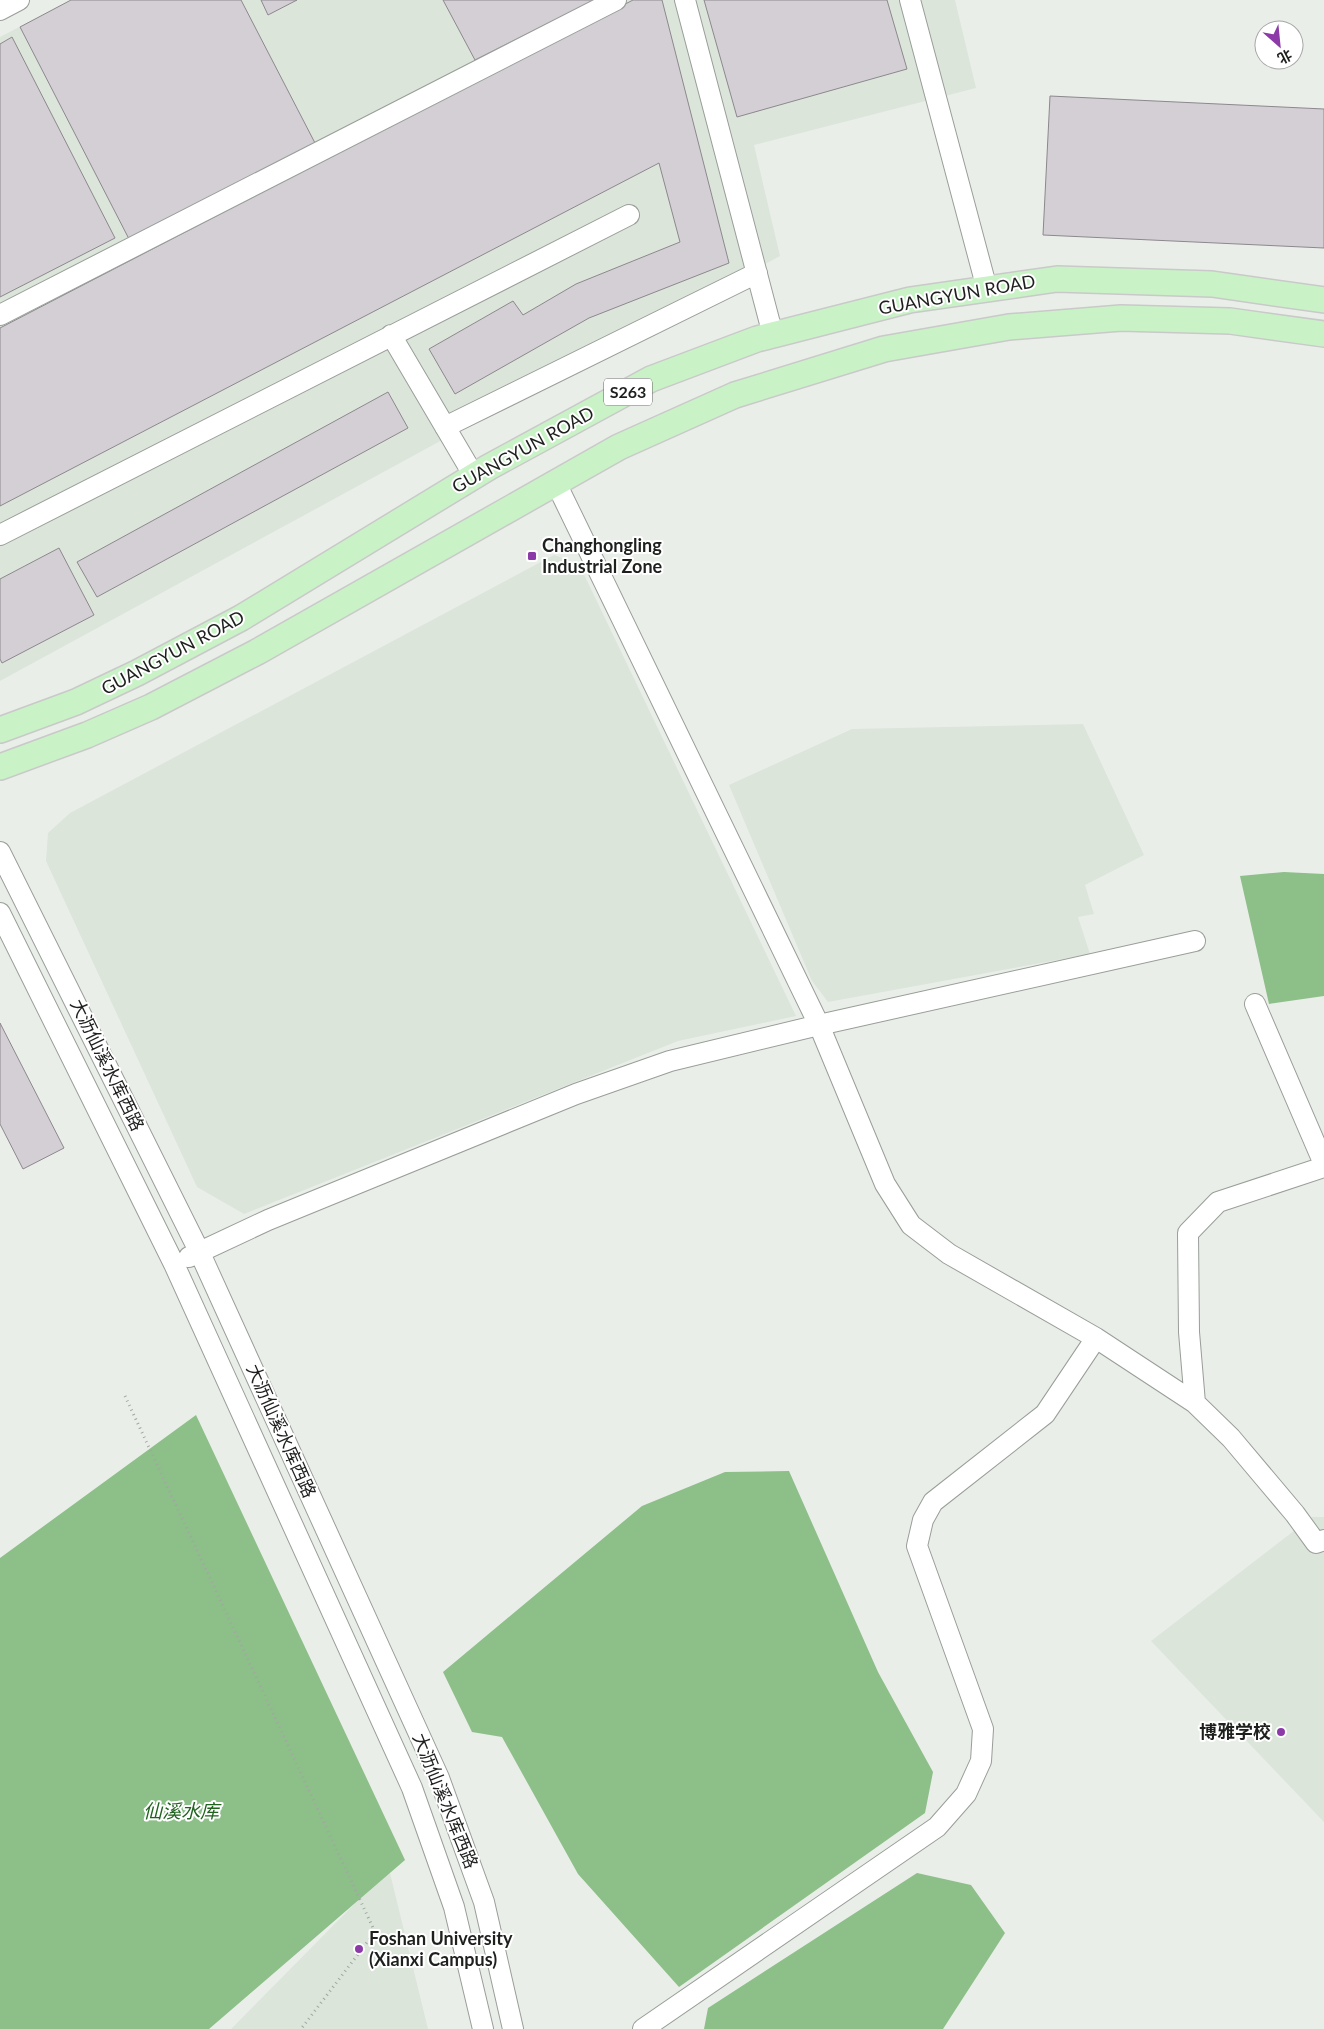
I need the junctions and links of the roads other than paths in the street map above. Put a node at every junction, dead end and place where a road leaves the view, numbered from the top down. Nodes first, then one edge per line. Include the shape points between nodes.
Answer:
1 (19, 0) edge
2 (616, 0) edge
3 (685, 0) edge
4 (910, 0) edge
5 (0, 10) edge
6 (629, 215) dead end
7 (757, 273) junction
8 (987, 289) junction
9 (1324, 300) edge
10 (0, 315) edge
11 (1324, 334) edge
12 (391, 335) junction
13 (773, 335) junction
14 (445, 427) junction
15 (474, 476) junction
16 (556, 483) junction
17 (0, 535) edge
18 (0, 730) edge
19 (1, 767) edge
20 (0, 852) edge
21 (0, 913) edge
22 (1195, 941) dead end
23 (1255, 1004) dead end
24 (819, 1024) junction
25 (1324, 1166) edge
26 (199, 1251) junction
27 (174, 1264) junction
28 (1096, 1338) junction
29 (1195, 1402) junction
30 (1324, 1540) edge
31 (644, 2028) edge
32 (483, 2029) edge
33 (513, 2029) edge

1 - 5 street
2 - 10 street
3 - 7 street
4 - 8 street
6 - 12 street
7 - 13 street
7 - 14 street
8 - 9 main road, GUANGYUN ROAD / S263 via 1057,278 1212,284
8 - 13 main road, GUANGYUN ROAD / S263 via 910,300
11 - 16 main road, GUANGYUN ROAD / S263 via 1230,321 1121,318 1009,327 884,349 735,394 619,447
12 - 14 street
12 - 17 street
13 - 15 main road, GUANGYUN ROAD / S263 via 650,379
14 - 15 street
15 - 18 main road, GUANGYUN ROAD / S263 via 215,632 76,702
16 - 19 main road, GUANGYUN ROAD / S263 via 257,652 151,707 88,735
16 - 24 street
20 - 26 street, 大沥仙溪水库西路
21 - 27 street
22 - 24 street
23 - 25 street
24 - 26 street via 670,1061 576,1094
24 - 28 street via 885,1184 911,1225 949,1254
25 - 29 street via 1218,1202 1188,1232 1189,1332
26 - 27 street
26 - 33 street, 大沥仙溪水库西路 via 439,1778 484,1902
27 - 32 street via 412,1788 454,1907
28 - 29 street
28 - 31 street via 1045,1414 933,1502 923,1520 917,1546 983,1729 981,1761 966,1794 937,1827
29 - 30 street via 1231,1438 1316,1544

